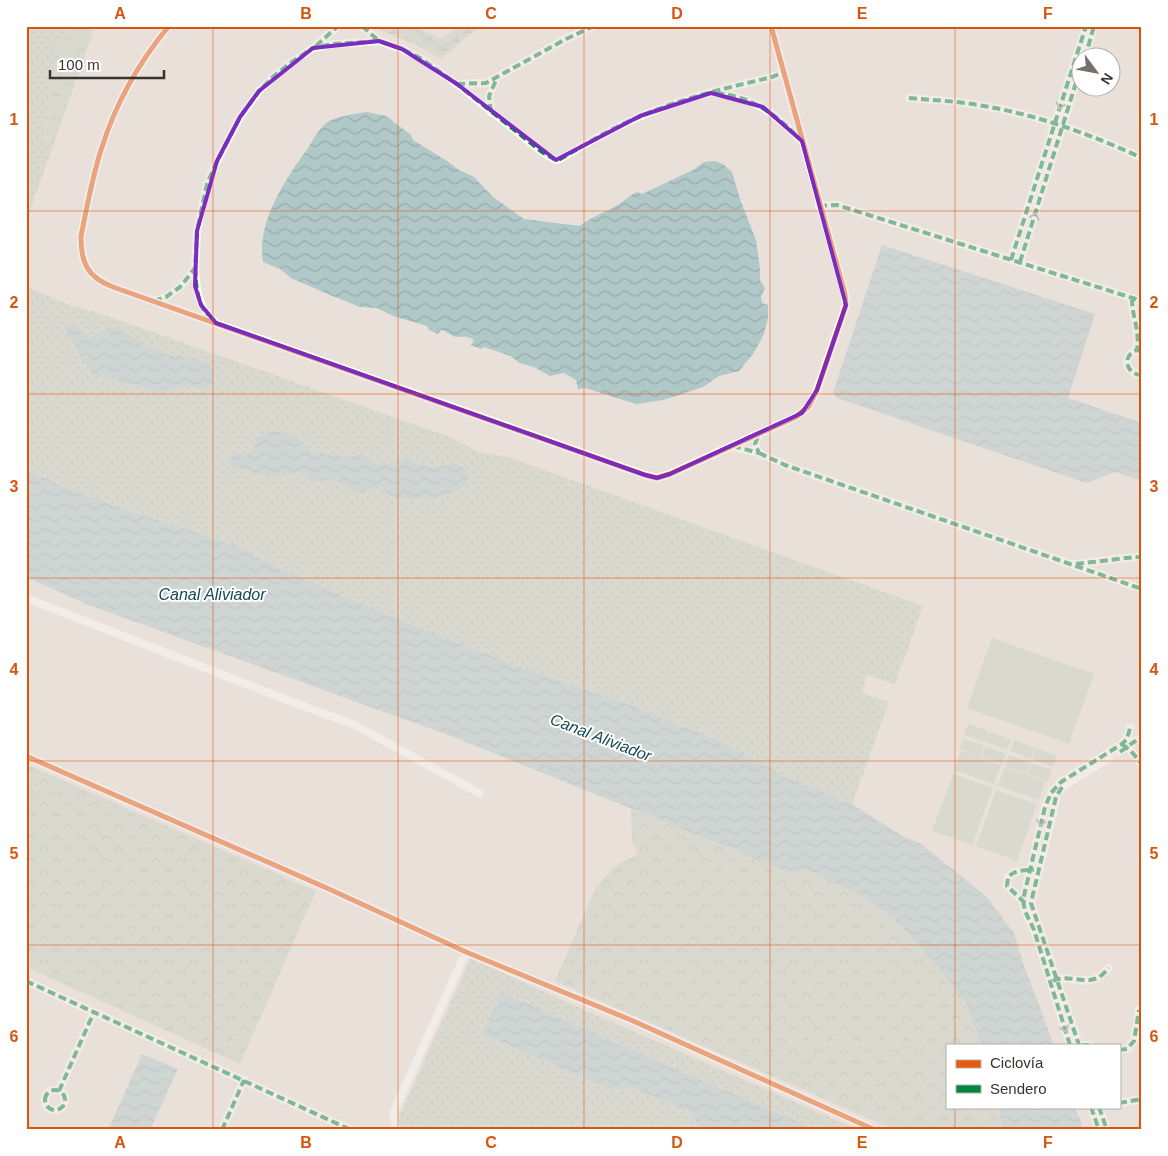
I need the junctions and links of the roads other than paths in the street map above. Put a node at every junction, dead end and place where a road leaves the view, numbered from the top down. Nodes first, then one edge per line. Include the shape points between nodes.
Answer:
1 (169, 26) edge
2 (338, 26) edge
3 (362, 26) edge
4 (594, 26) edge
5 (771, 26) edge
6 (1086, 26) edge
7 (1094, 26) edge
8 (379, 41) junction
9 (314, 48) junction
10 (1088, 48) edge
11 (784, 72) junction
12 (497, 78) junction
13 (457, 84) junction
14 (712, 93) junction
15 (1070, 96) edge
16 (910, 98) dead end
17 (491, 112) junction
18 (796, 119) junction
19 (783, 122) junction
20 (1059, 124) junction
21 (802, 140) junction
22 (1142, 158) edge
23 (819, 206) junction
24 (1012, 260) junction
25 (1020, 262) junction
26 (195, 268) junction
27 (1132, 298) junction
28 (154, 301) junction
29 (1142, 301) edge
30 (1138, 321) edge
31 (216, 323) junction
32 (1139, 351) edge
33 (1142, 375) edge
34 (760, 433) junction
35 (731, 446) junction
36 (759, 453) junction
37 (1142, 558) edge
38 (1073, 564) junction
39 (1142, 589) edge
40 (26, 598) edge
41 (1130, 728) dead end
42 (1138, 739) dead end
43 (1125, 745) junction
44 (26, 756) edge
45 (1142, 764) edge
46 (479, 793) dead end
47 (1035, 870) junction
48 (1027, 903) junction
49 (466, 952) junction
50 (1109, 968) dead end
51 (1053, 980) junction
52 (26, 981) edge
53 (1139, 1010) dead end
54 (94, 1012) junction
55 (1070, 1044) edge
56 (1080, 1044) edge
57 (1120, 1050) edge
58 (244, 1080) junction
59 (59, 1091) dead end
60 (1142, 1099) edge
61 (1120, 1103) edge
62 (1091, 1108) edge
63 (1100, 1108) edge
64 (396, 1128) dead end
65 (222, 1130) edge
66 (351, 1130) edge
67 (874, 1130) edge
68 (1099, 1130) edge
69 (1107, 1130) edge

1 - 28 street via 130,84 110,125 95,170 81,236 84,260 93,277 113,288
2 - 9 street
3 - 8 street
4 - 12 street
5 - 11 street
6 -> 20 street
7 - 10 street
8 - 9 street
8 - 13 street via 411,53
9 - 26 street via 264,86 228,138 207,184 197,231
11 - 14 street
11 - 18 street
12 - 13 street via 486,83
12 - 17 street via 489,96
13 - 17 street
14 - 17 street via 640,116 556,160
14 - 19 street via 727,94 754,103
15 - 20 street
16 - 20 street via 986,106
18 - 19 street
18 - 21 street
19 - 21 street
20 - 22 street
20 - 24 street
25 -> 20 street
21 - 23 street
23 - 24 street via 837,206
23 - 34 street via 846,305 809,406 796,417
24 - 25 street
25 - 27 street
26 - 28 street via 180,288
26 - 31 street via 201,305
27 - 29 street
27 - 30 street
28 - 31 street
30 - 32 street
31 - 35 street via 652,477 670,474
32 - 33 street via 1128,355 1127,366 1133,373
34 - 35 street
34 - 36 street via 755,444
35 - 36 street
36 - 38 street via 937,519
37 - 38 street
38 - 39 street
40 - 46 street via 356,725
41 - 43 street
42 - 43 street
43 - 45 street
43 - 47 street via 1061,782 1051,793 1045,807
44 - 49 street
47 - 48 street
47 - 48 street via 1012,873 1006,882
48 - 51 street via 1025,911
49 - 64 street via 393,1113
49 - 67 street via 631,1020
50 - 51 street via 1091,980
51 -> 55 street
51 - 56 street
52 - 54 street
53 - 57 street via 1134,1041 1127,1049
54 - 58 street
54 - 59 street
58 - 65 street
58 - 66 street
60 - 61 street
62 - 68 street
63 - 69 street

